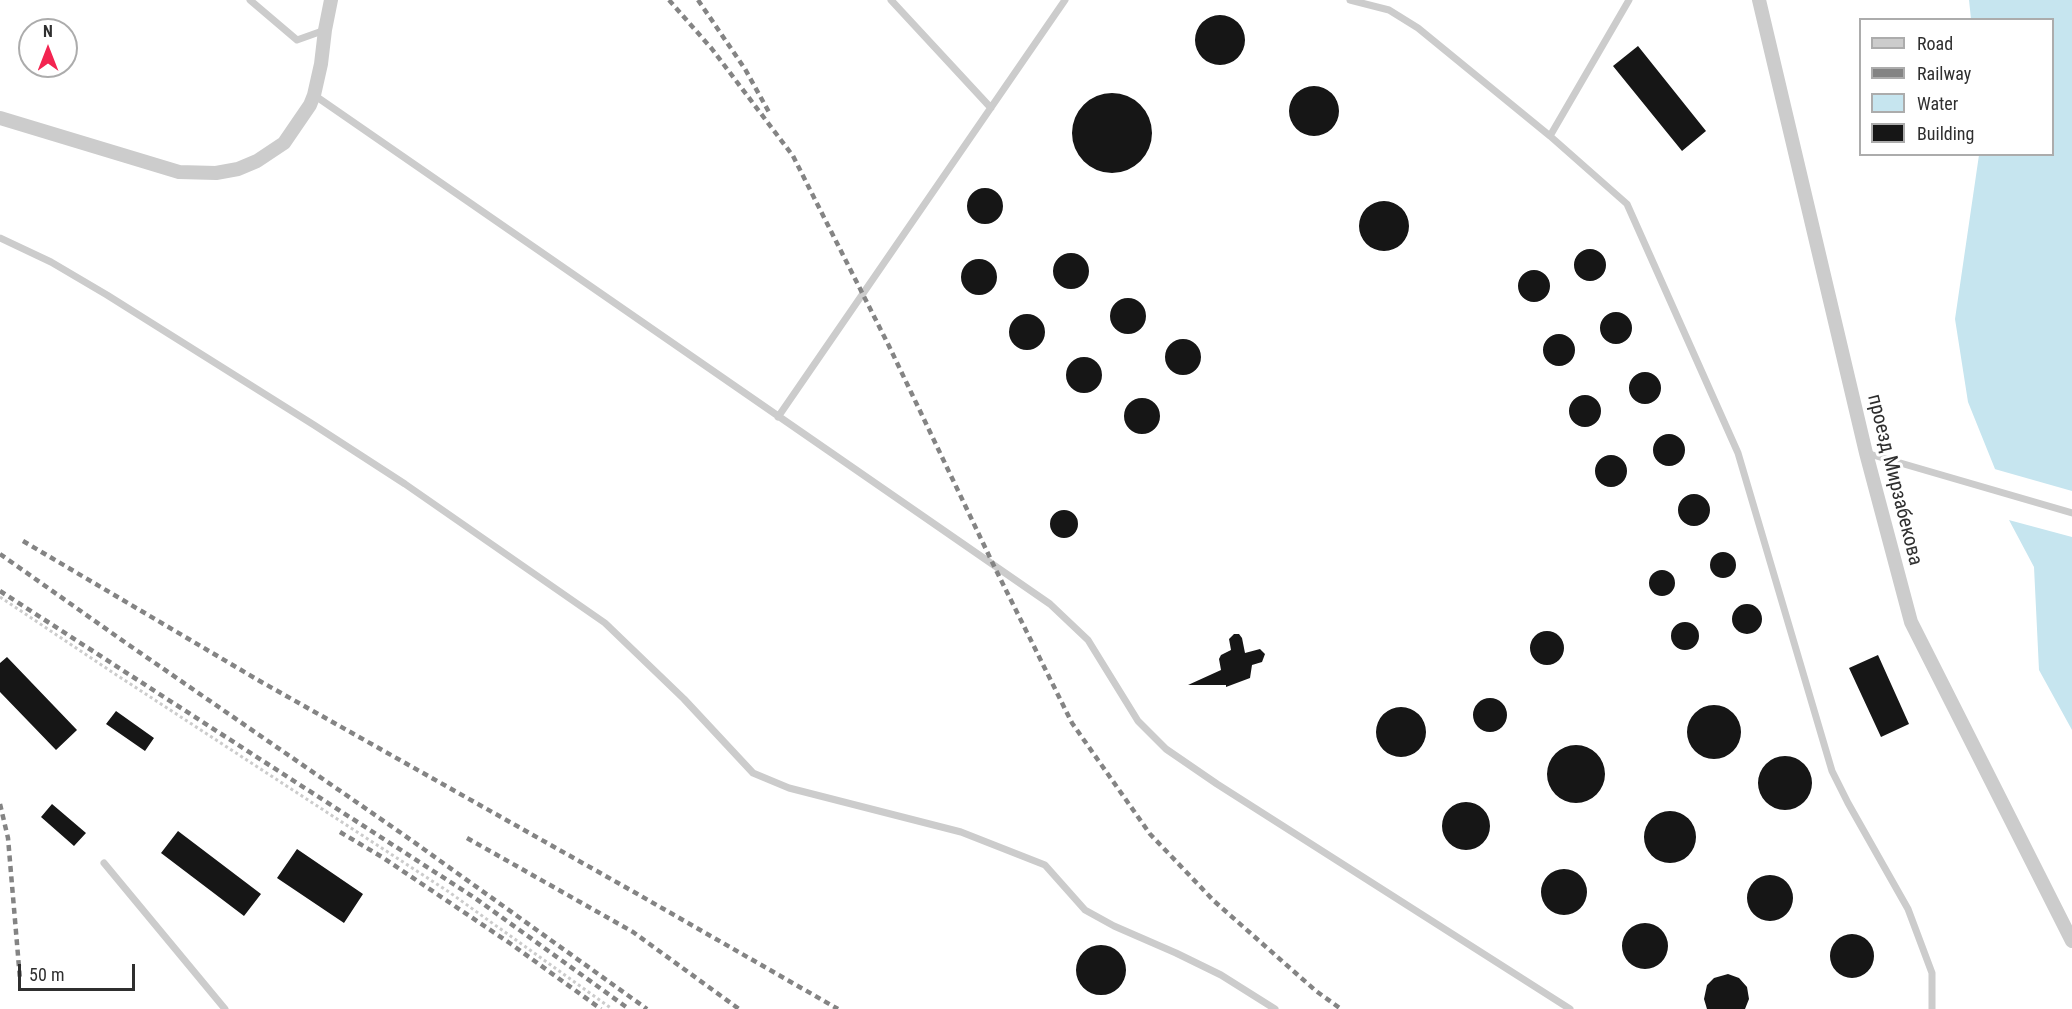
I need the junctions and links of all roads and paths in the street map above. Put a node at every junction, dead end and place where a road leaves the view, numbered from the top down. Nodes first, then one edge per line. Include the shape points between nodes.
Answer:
1 (250, 0) edge
2 (331, 0) edge
3 (891, 0) edge
4 (1065, 0) edge
5 (1350, 0) edge
6 (1629, 0) edge
7 (1759, 0) edge
8 (325, 30) junction
9 (314, 95) junction
10 (991, 108) junction
11 (0, 118) edge
12 (1550, 136) junction
13 (0, 238) edge
14 (778, 417) junction
15 (1866, 453) junction
16 (2072, 513) edge
17 (0, 597) edge
18 (104, 863) dead end
19 (2072, 941) edge
20 (225, 1009) edge
21 (612, 1009) edge
22 (1275, 1009) edge
23 (1570, 1009) edge
24 (1932, 1009) edge

1 - 8 lane via 297,40
2 - 8 street
3 - 10 lane
4 - 10 lane
5 - 12 lane via 1389,10 1418,28
6 - 12 lane
7 - 15 street, проезд Мирзабекова
8 - 9 street
9 - 11 street via 284,143 238,170 216,173 179,172
9 - 14 lane
10 - 14 lane
12 - 24 lane via 1627,204 1738,453 1832,771 1908,909 1932,973
13 - 22 lane via 107,295 314,425 605,623 753,773 822,798 961,832 1046,865 1085,910 1221,975
14 - 23 lane via 1050,604 1088,640 1138,722 1166,749
15 - 16 lane
15 - 19 street, проезд Мирзабекова via 1911,622
17 - 21 path via 439,885
18 - 20 lane

